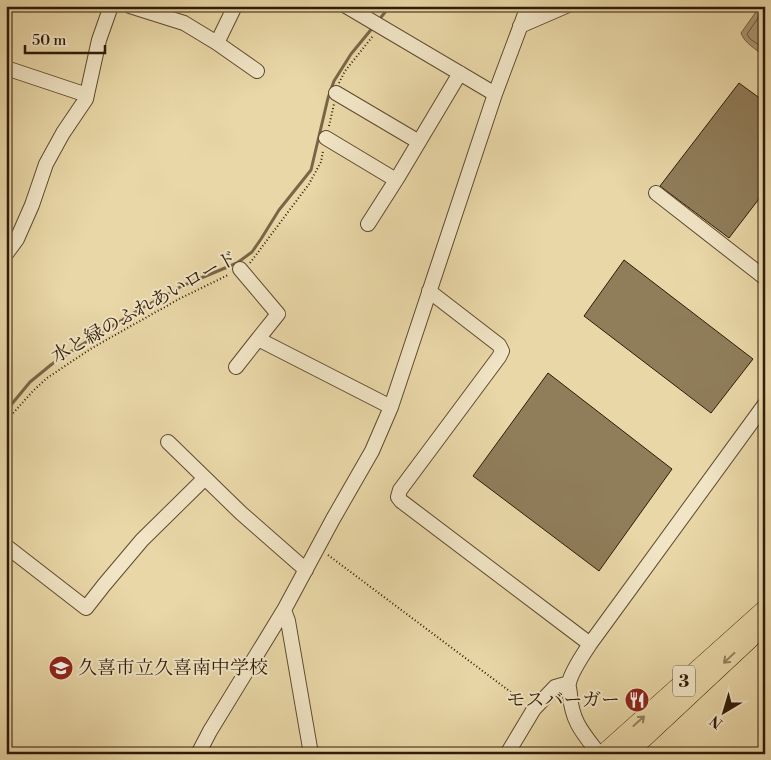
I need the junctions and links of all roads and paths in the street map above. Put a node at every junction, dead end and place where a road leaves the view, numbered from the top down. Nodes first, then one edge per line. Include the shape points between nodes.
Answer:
1 (111, 6) edge
2 (130, 6) edge
3 (235, 6) edge
4 (346, 6) edge
5 (528, 6) edge
6 (566, 6) edge
7 (380, 26) junction
8 (520, 26) junction
9 (217, 43) junction
10 (6, 68) edge
11 (257, 71) dead end
12 (460, 73) junction
13 (336, 93) junction
14 (495, 94) junction
15 (88, 95) junction
16 (326, 138) junction
17 (419, 142) junction
18 (396, 180) junction
19 (656, 194) dead end
20 (368, 224) dead end
21 (6, 254) edge
22 (240, 269) junction
23 (765, 278) edge
24 (429, 291) junction
25 (258, 339) junction
26 (236, 367) dead end
27 (765, 404) edge
28 (392, 407) junction
29 (6, 421) edge
30 (168, 442) dead end
31 (205, 478) junction
32 (6, 546) edge
33 (317, 547) junction
34 (306, 570) junction
35 (765, 609) edge
36 (284, 610) junction
37 (765, 625) edge
38 (590, 644) junction
39 (569, 683) junction
40 (534, 709) junction
41 (198, 754) edge
42 (311, 754) edge
43 (507, 754) edge
44 (599, 754) edge
45 (603, 754) edge
46 (627, 754) edge

1 - 15 street via 99,40
2 - 9 street via 184,23
3 - 9 street
4 - 7 street
5 - 8 street
6 - 8 street
7 - 12 street
7 - 13 path, 水と緑のふれあいロード via 345,71
8 - 14 street
9 - 11 street
10 - 15 street
12 - 14 street
12 - 17 street
13 - 16 path, 水と緑のふれあいロード
13 - 17 street
14 - 24 street
15 - 21 street via 46,164 32,205
16 - 18 street
16 - 22 path, 水と緑のふれあいロード via 321,162 309,184 249,265
17 - 18 street
18 - 20 street
19 - 23 street
22 - 25 street via 278,314
22 - 29 path, 水と緑のふれあいロード via 178,299 92,348 47,378
24 - 28 street
24 - 38 street via 499,345 502,351 398,497
25 - 26 street
25 - 28 street
27 - 38 street
28 - 33 street via 372,450
30 - 31 street
31 - 32 street via 142,540 86,608
31 - 34 street
33 - 34 street
33 - 40 path
34 - 36 street
45 -> 35 main road, 3
36 - 41 street
36 - 42 street
37 -> 46 main road, 3
38 - 39 street
39 - 40 street via 555,687
39 - 44 street via 574,719
40 - 43 street

